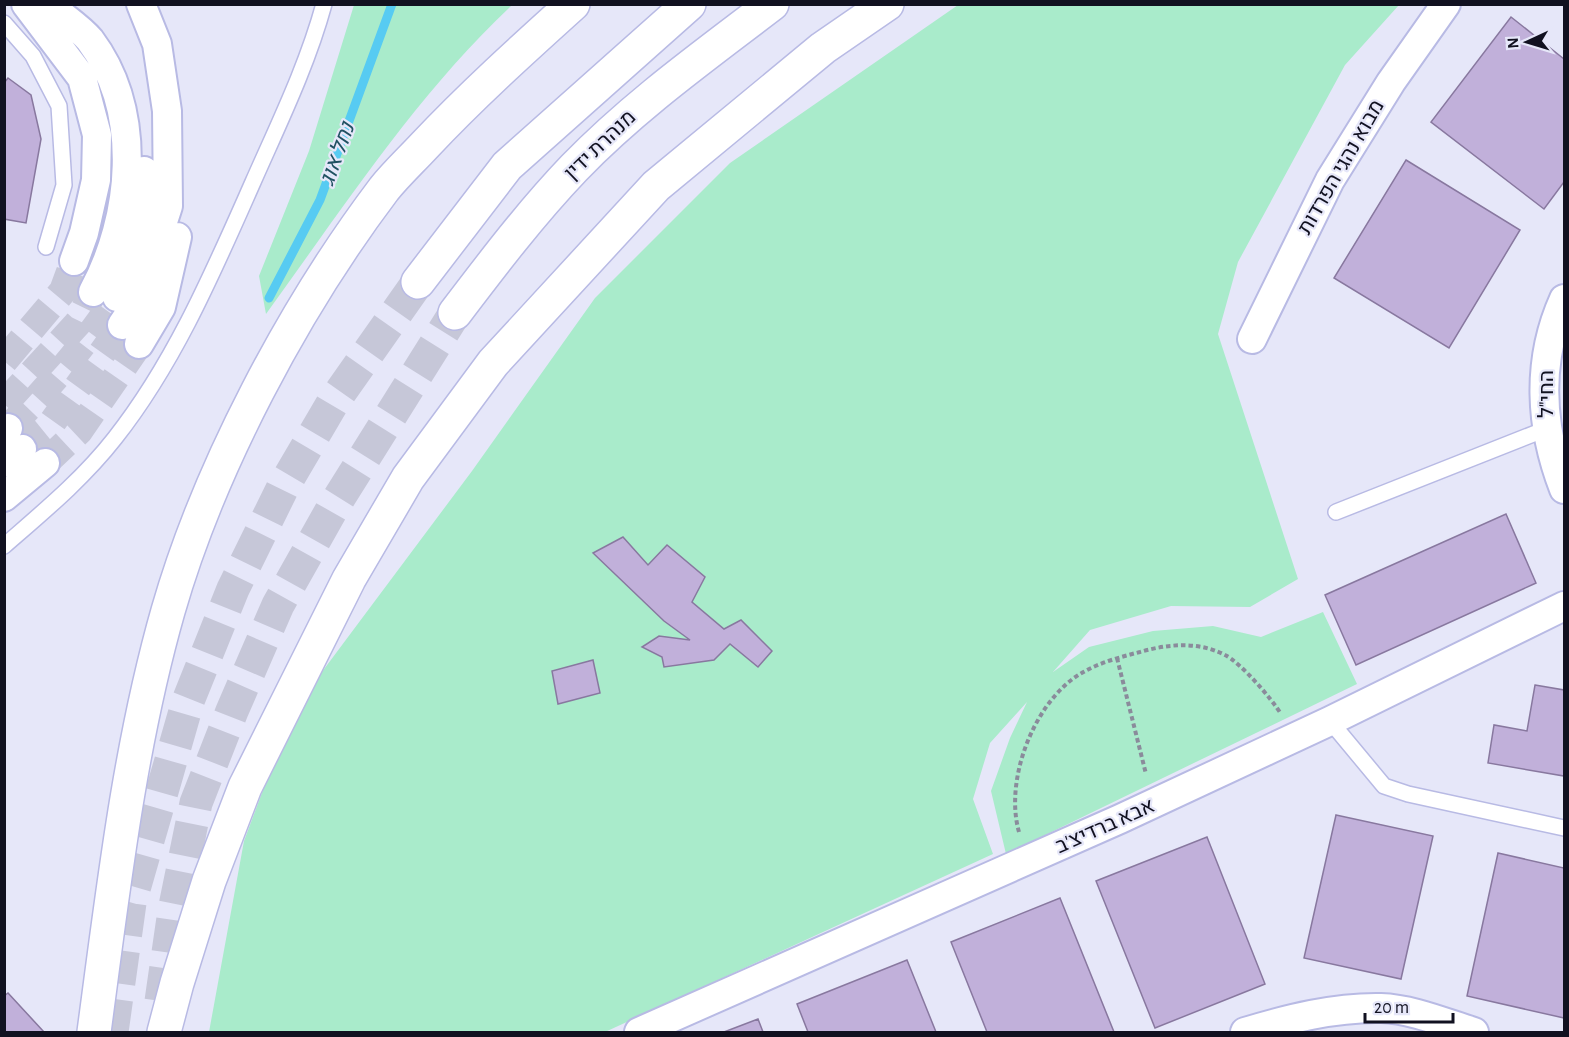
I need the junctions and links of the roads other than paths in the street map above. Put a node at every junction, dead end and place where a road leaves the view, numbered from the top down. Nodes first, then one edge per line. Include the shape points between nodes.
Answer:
1 (26, 4) edge
2 (48, 4) edge
3 (141, 4) edge
4 (324, 4) edge
5 (573, 4) edge
6 (689, 4) edge
7 (772, 4) edge
8 (887, 4) edge
9 (1446, 4) edge
10 (4, 23) edge
11 (46, 248) dead end
12 (74, 261) tunnel mouth
13 (418, 282) tunnel mouth
14 (105, 295) tunnel mouth
15 (1564, 299) edge
16 (455, 313) tunnel mouth
17 (130, 335) tunnel mouth
18 (1252, 339) dead end
19 (1546, 429) junction
20 (17, 447) tunnel mouth
21 (1564, 489) edge
22 (4, 497) edge
23 (1336, 512) dead end
24 (4, 546) edge
25 (1564, 606) edge
26 (1330, 721) junction
27 (1564, 828) edge
28 (94, 1032) edge
29 (164, 1032) edge
30 (639, 1032) edge
31 (1245, 1032) edge
32 (1474, 1032) edge

1 - 12 street via 82,78 97,135 96,180
2 - 14 street via 89,39 133,101 144,159 143,220
3 - 17 street via 157,44 178,232 161,307
4 - 24 lane via 311,53 226,243 165,366 115,438 65,494
5 - 28 highway via 452,116 386,188 296,322 216,478 168,611 145,708 126,800
6 - 13 highway via 507,166
7 - 16 highway, מנהרת ידין via 661,88 575,167 518,230
8 - 29 highway via 822,48 656,186 493,363 408,478 349,579 245,787 209,881
9 - 18 street, מבוא נהגי הפרדות via 1330,180
10 - 11 lane via 33,56 59,106 64,185
15 - 19 street, החי"ל via 1547,348
19 - 21 street, החי"ל
19 - 23 lane
20 - 22 street
25 - 26 street, אבא ברדיצ'ב
26 - 27 lane via 1384,786
26 - 30 street, אבא ברדיצ'ב via 1154,804
31 - 32 street via 1297,1018 1382,1008

